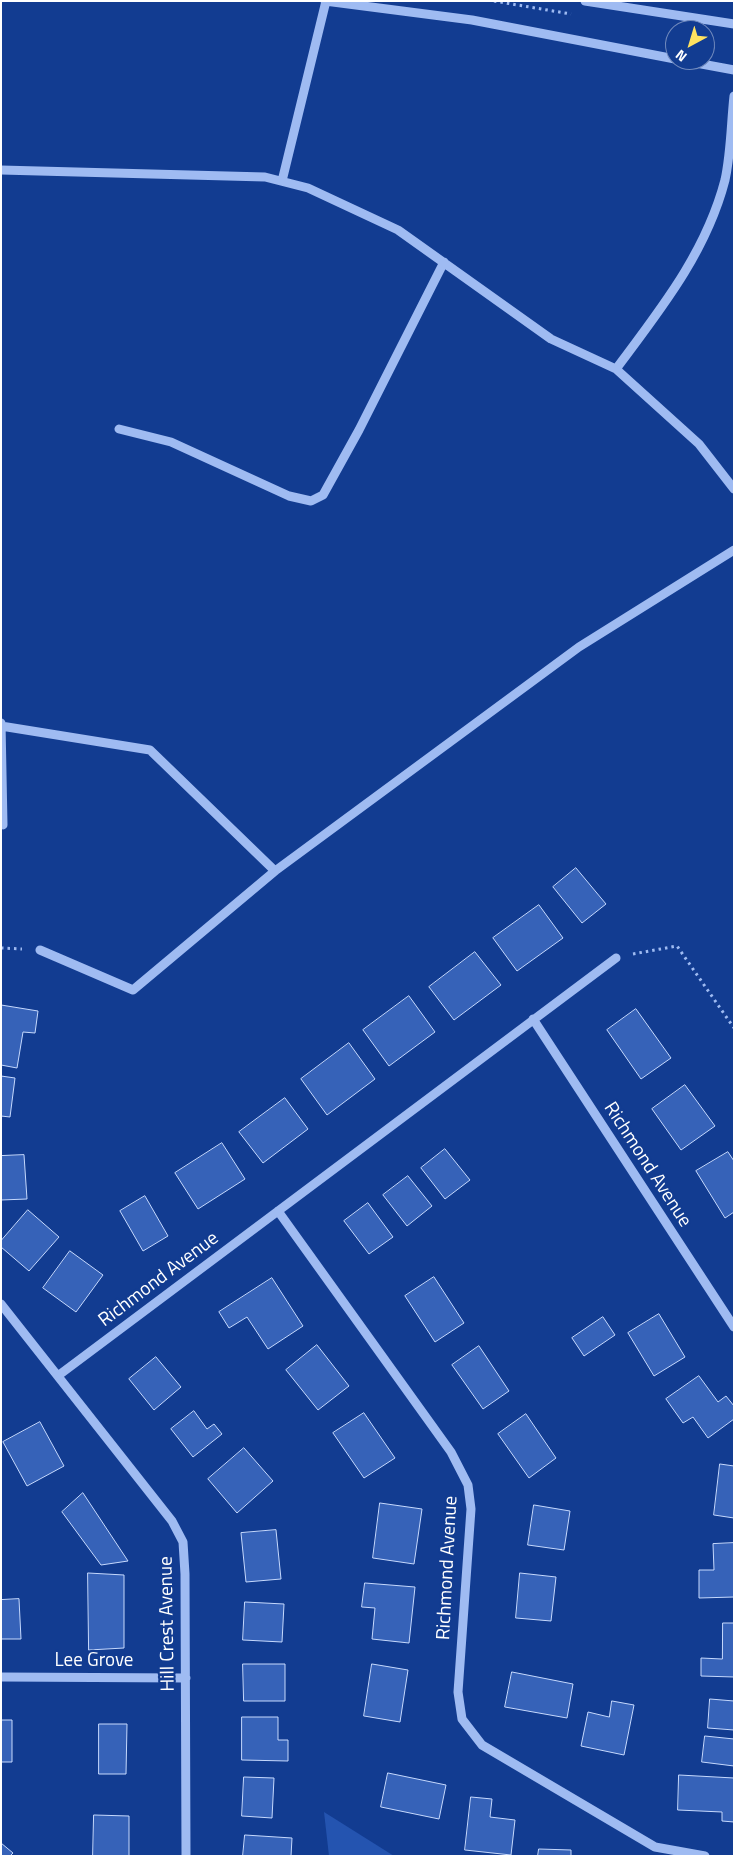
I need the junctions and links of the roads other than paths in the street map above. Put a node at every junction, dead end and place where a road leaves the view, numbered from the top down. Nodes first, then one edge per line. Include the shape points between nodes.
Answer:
1 (326, 1) edge
2 (585, 1) edge
3 (734, 24) edge
4 (665, 57) edge
5 (715, 66) edge
6 (734, 70) edge
7 (734, 96) edge
8 (1, 170) edge
9 (282, 181) junction
10 (444, 262) junction
11 (616, 369) junction
12 (119, 429) dead end
13 (734, 489) edge
14 (734, 550) edge
15 (1, 725) edge
16 (2, 825) dead end
17 (275, 872) junction
18 (40, 950) dead end
19 (616, 958) road end
20 (533, 1020) junction
21 (278, 1211) junction
22 (1, 1304) edge
23 (734, 1327) edge
24 (59, 1375) junction
25 (1, 1677) edge
26 (186, 1678) junction
27 (687, 1854) edge
28 (186, 1856) edge
29 (705, 1856) edge

1 - 4 street via 472,20
1 - 9 street
2 - 3 street
5 - 6 street
7 - 11 street via 725,179 708,228 688,270
8 - 9 street via 265,177
9 - 10 street via 308,188 398,230
10 - 11 street via 551,339
10 - 12 street via 355,438 322,495 311,501 289,496 171,442
11 - 13 street via 699,444
14 - 17 street via 579,647
15 - 16 street
15 - 17 street via 150,750
17 - 18 street via 133,990
19 - 20 street, Richmond Avenue
20 - 21 street, Richmond Avenue
20 - 23 street, Richmond Avenue
21 - 24 street, Richmond Avenue
21 - 27 street, Richmond Avenue via 451,1452 468,1485 471,1509 458,1692 462,1719 482,1745 656,1847
22 - 24 street, Hill Crest Avenue
24 - 26 street, Hill Crest Avenue via 172,1520 183,1542
25 - 26 street, Lee Grove
26 - 28 street, Hill Crest Avenue
27 - 29 street, Richmond Avenue

